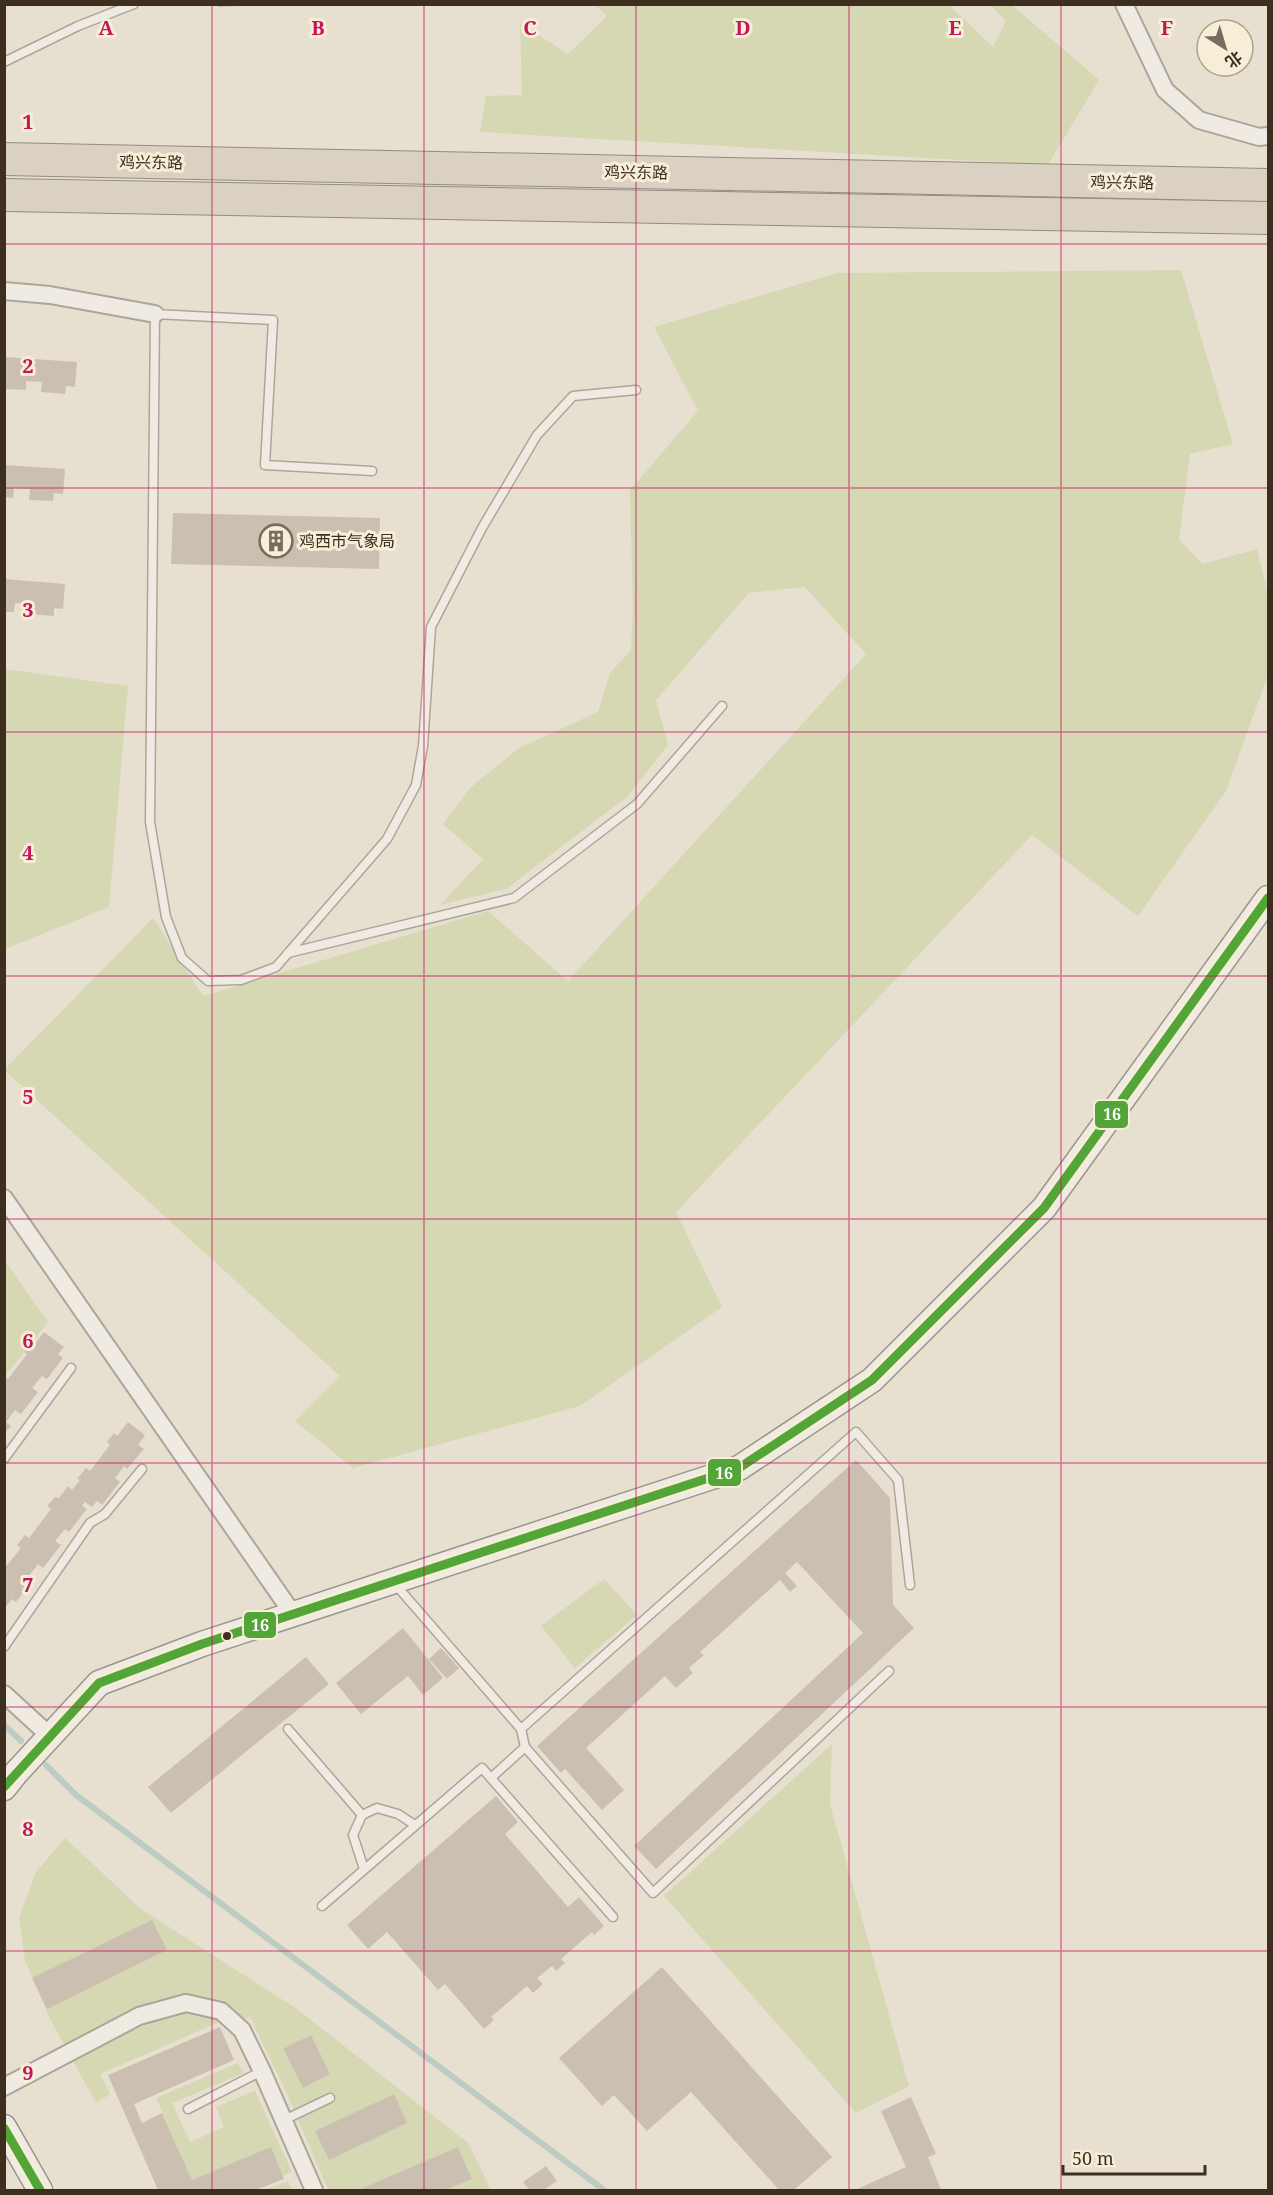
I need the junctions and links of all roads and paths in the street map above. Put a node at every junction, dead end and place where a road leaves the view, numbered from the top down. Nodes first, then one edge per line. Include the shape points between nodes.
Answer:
1 (134, 4) edge
2 (1124, 4) edge
3 (4, 62) edge
4 (1269, 136) edge
5 (4, 159) edge
6 (1269, 185) edge
7 (4, 195) edge
8 (1269, 218) edge
9 (4, 291) edge
10 (155, 314) junction
11 (636, 390) dead end
12 (372, 471) dead end
13 (722, 706) dead end
14 (1269, 898) edge
15 (288, 953) junction
16 (4, 1198) edge
17 (71, 1368) dead end
18 (4, 1459) edge
19 (142, 1469) dead end
20 (393, 1581) junction
21 (910, 1585) dead end
22 (293, 1614) junction
23 (4, 1647) edge
24 (889, 1671) dead end
25 (4, 1694) edge
26 (521, 1729) junction
27 (288, 1730) dead end
28 (50, 1736) junction
29 (525, 1747) junction
30 (8, 1774) edge
31 (491, 1778) junction
32 (362, 1815) junction
33 (415, 1825) junction
34 (364, 1869) junction
35 (322, 1906) dead end
36 (613, 1917) dead end
37 (262, 2071) junction
38 (4, 2087) edge
39 (330, 2098) dead end
40 (188, 2109) dead end
41 (284, 2120) junction
42 (4, 2127) edge
43 (40, 2190) edge
44 (314, 2190) edge

1 - 3 lane
2 - 4 street via 1166,90 1182,105 1199,120 1259,137
5 - 6 highway, 鸡兴东路
7 - 8 highway, 鸡兴东路
9 - 10 street
10 - 12 lane via 273,320 265,465
10 - 15 lane via 150,822 166,916 182,958 208,981 241,980 276,967
11 - 15 lane via 573,396 537,435 482,528 431,627 423,746 416,785 387,839
13 - 15 lane via 637,804 514,898
14 - 20 street via 1044,1208 872,1380 739,1468
16 - 22 street
17 - 18 lane
19 - 23 lane via 105,1514 90,1523
20 - 22 street
20 - 26 lane
21 - 26 lane via 898,1480 856,1432
22 - 28 street via 99,1683
24 - 29 lane via 653,1893
25 - 28 street
26 - 29 lane
27 - 32 lane
28 - 30 street
29 - 31 lane
31 - 33 lane via 482,1768
31 - 36 lane
32 - 33 lane via 377,1808 398,1814
32 - 34 lane via 353,1835
33 - 34 lane
34 - 35 lane
37 - 38 street via 242,2030 220,2011 186,2003 139,2016
37 - 40 lane
37 - 41 street
39 - 41 lane
41 - 44 street
42 - 43 street

